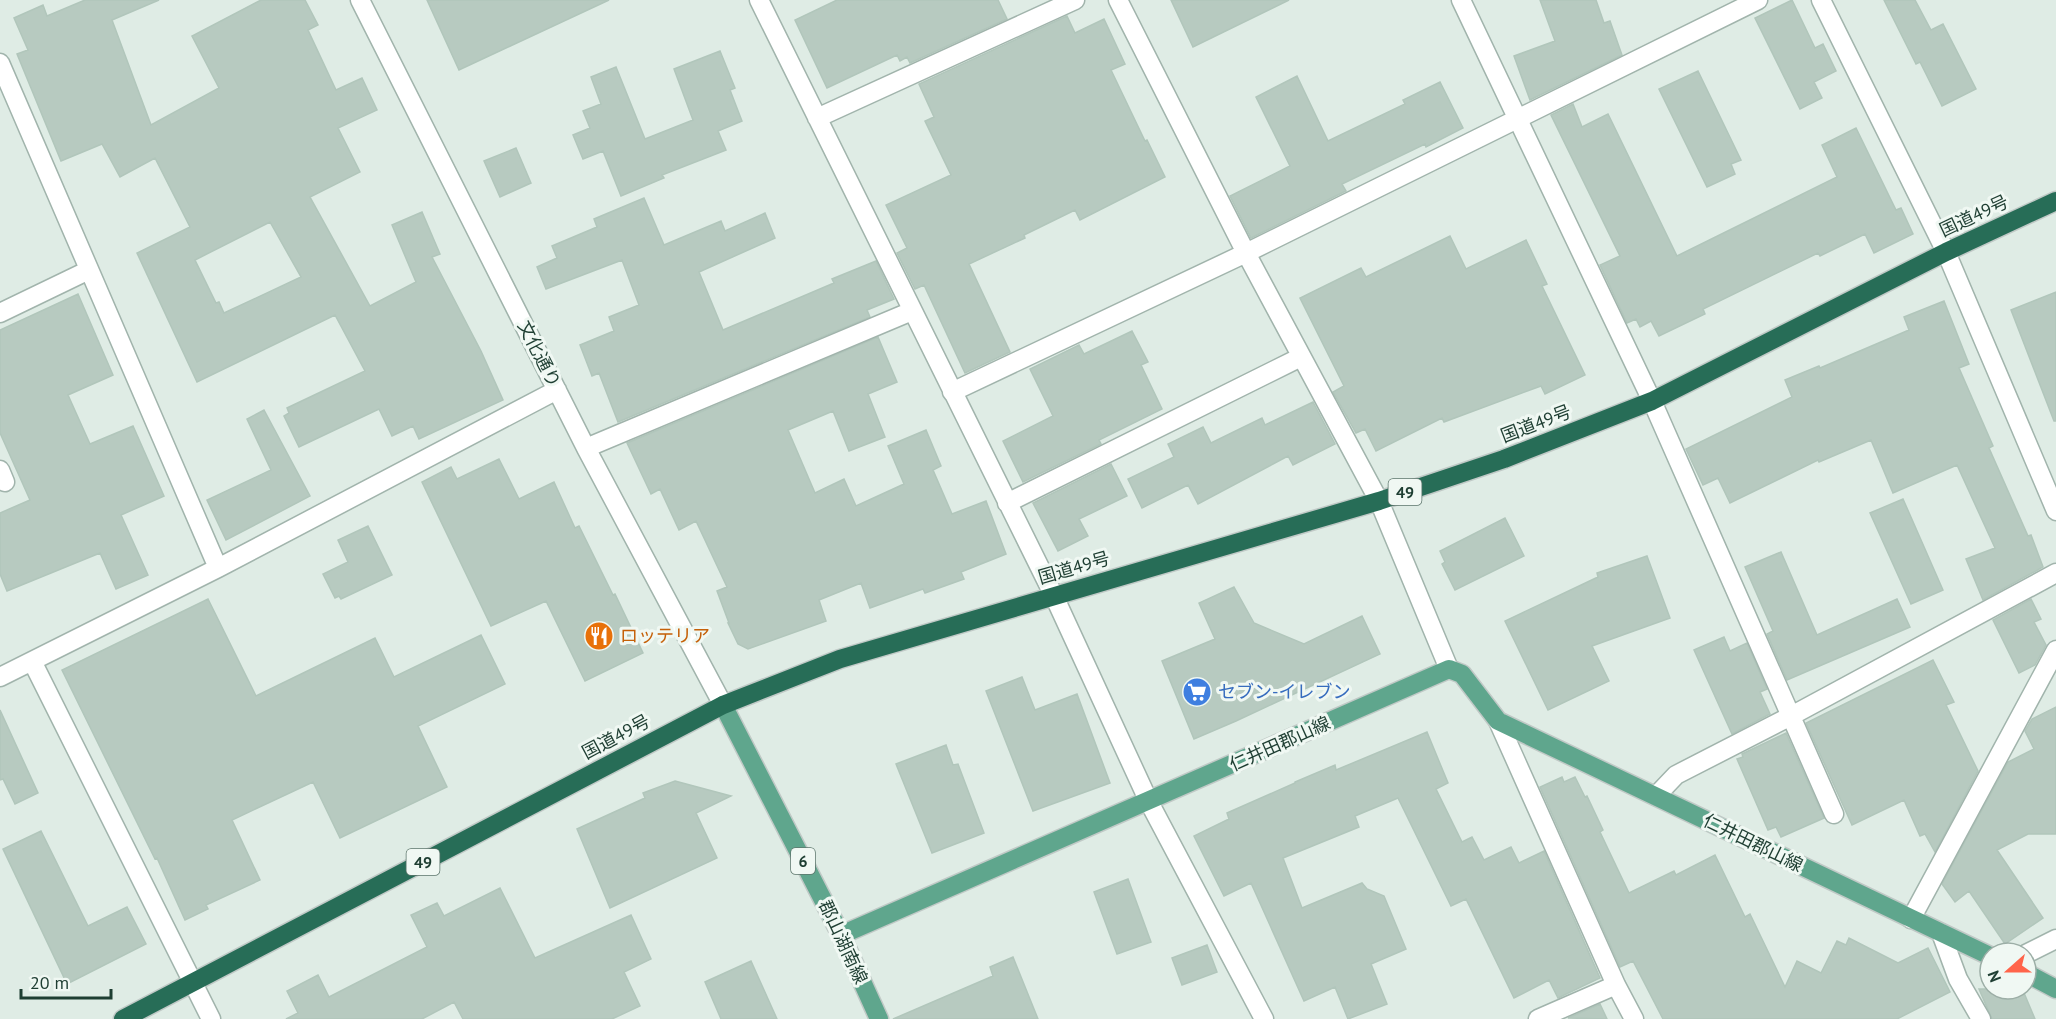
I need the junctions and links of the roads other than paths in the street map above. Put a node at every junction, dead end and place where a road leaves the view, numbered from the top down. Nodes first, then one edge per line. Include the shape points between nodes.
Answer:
1 (360, 0) edge
2 (759, 0) edge
3 (1075, 0) edge
4 (1118, 0) edge
5 (1461, 0) edge
6 (1758, 0) edge
7 (1821, 0) edge
8 (0, 63) edge
9 (817, 118) junction
10 (1518, 120) junction
11 (2056, 201) edge
12 (1946, 252) junction
13 (1246, 253) junction
14 (89, 270) junction
15 (912, 311) junction
16 (0, 313) edge
17 (1301, 357) junction
18 (557, 390) junction
19 (952, 392) junction
20 (1652, 401) junction
21 (586, 448) junction
22 (2054, 499) edge
23 (1379, 501) junction
24 (1007, 503) junction
25 (218, 568) junction
26 (2056, 573) edge
27 (1054, 596) junction
28 (2056, 650) edge
29 (32, 661) junction
30 (1449, 669) junction
31 (0, 677) edge
32 (723, 705) junction
33 (1791, 716) junction
34 (1498, 721) junction
35 (1656, 796) junction
36 (1149, 802) junction
37 (1834, 814) dead end
38 (1911, 919) junction
39 (1941, 933) junction
40 (842, 936) junction
41 (2056, 939) edge
42 (2038, 948) edge
43 (1978, 950) edge
44 (2038, 979) edge
45 (193, 983) junction
46 (1616, 985) junction
47 (2056, 989) edge
48 (123, 1019) edge
49 (211, 1019) edge
50 (879, 1019) edge
51 (1264, 1019) edge
52 (1538, 1019) edge
53 (1634, 1019) edge
54 (1981, 1019) edge

1 - 18 street, 文化通り
2 - 9 street
3 - 9 street
4 - 13 street
5 - 10 street
6 - 10 street
7 - 12 street
8 - 14 street
9 - 15 street
10 - 13 street
10 - 20 street
11 - 12 highway, 国道49号 / 49
12 - 20 highway, 国道49号 / 49
12 - 22 street
13 - 17 street
13 - 19 street
14 - 16 street
14 - 25 street
15 - 19 street
15 - 21 street
17 - 23 street
17 - 24 street
18 - 21 street, 文化通り
18 - 25 street
19 - 24 street
20 - 23 highway, 国道49号 / 49 via 1504,459
20 - 33 street
21 - 32 street, 文化通り
23 - 27 highway, 国道49号 / 49
23 - 30 street
24 - 27 street
25 - 29 street
26 - 33 street
27 - 32 highway, 国道49号 / 49 via 840,659
27 - 36 street
28 - 38 street
29 - 31 street
29 - 45 street
30 - 34 main road, 仁井田郡山線 via 1462,674
30 - 36 main road, 仁井田郡山線
32 - 40 main road, 郡山湖南線 / 6
32 - 45 highway, 国道49号 / 49
33 - 35 street via 1676,775
33 - 37 street
34 - 35 main road, 仁井田郡山線
34 - 46 street
35 - 38 main road, 仁井田郡山線
36 - 40 main road, 仁井田郡山線
36 - 51 street
38 - 39 main road, 仁井田郡山線
39 - 43 main road, 仁井田郡山線
39 - 54 street via 1958,979
40 - 50 main road, 郡山湖南線 / 6
41 - 42 street
44 - 47 main road
45 - 48 highway, 国道49号 / 49
45 - 49 street
46 - 52 street
46 - 53 street

